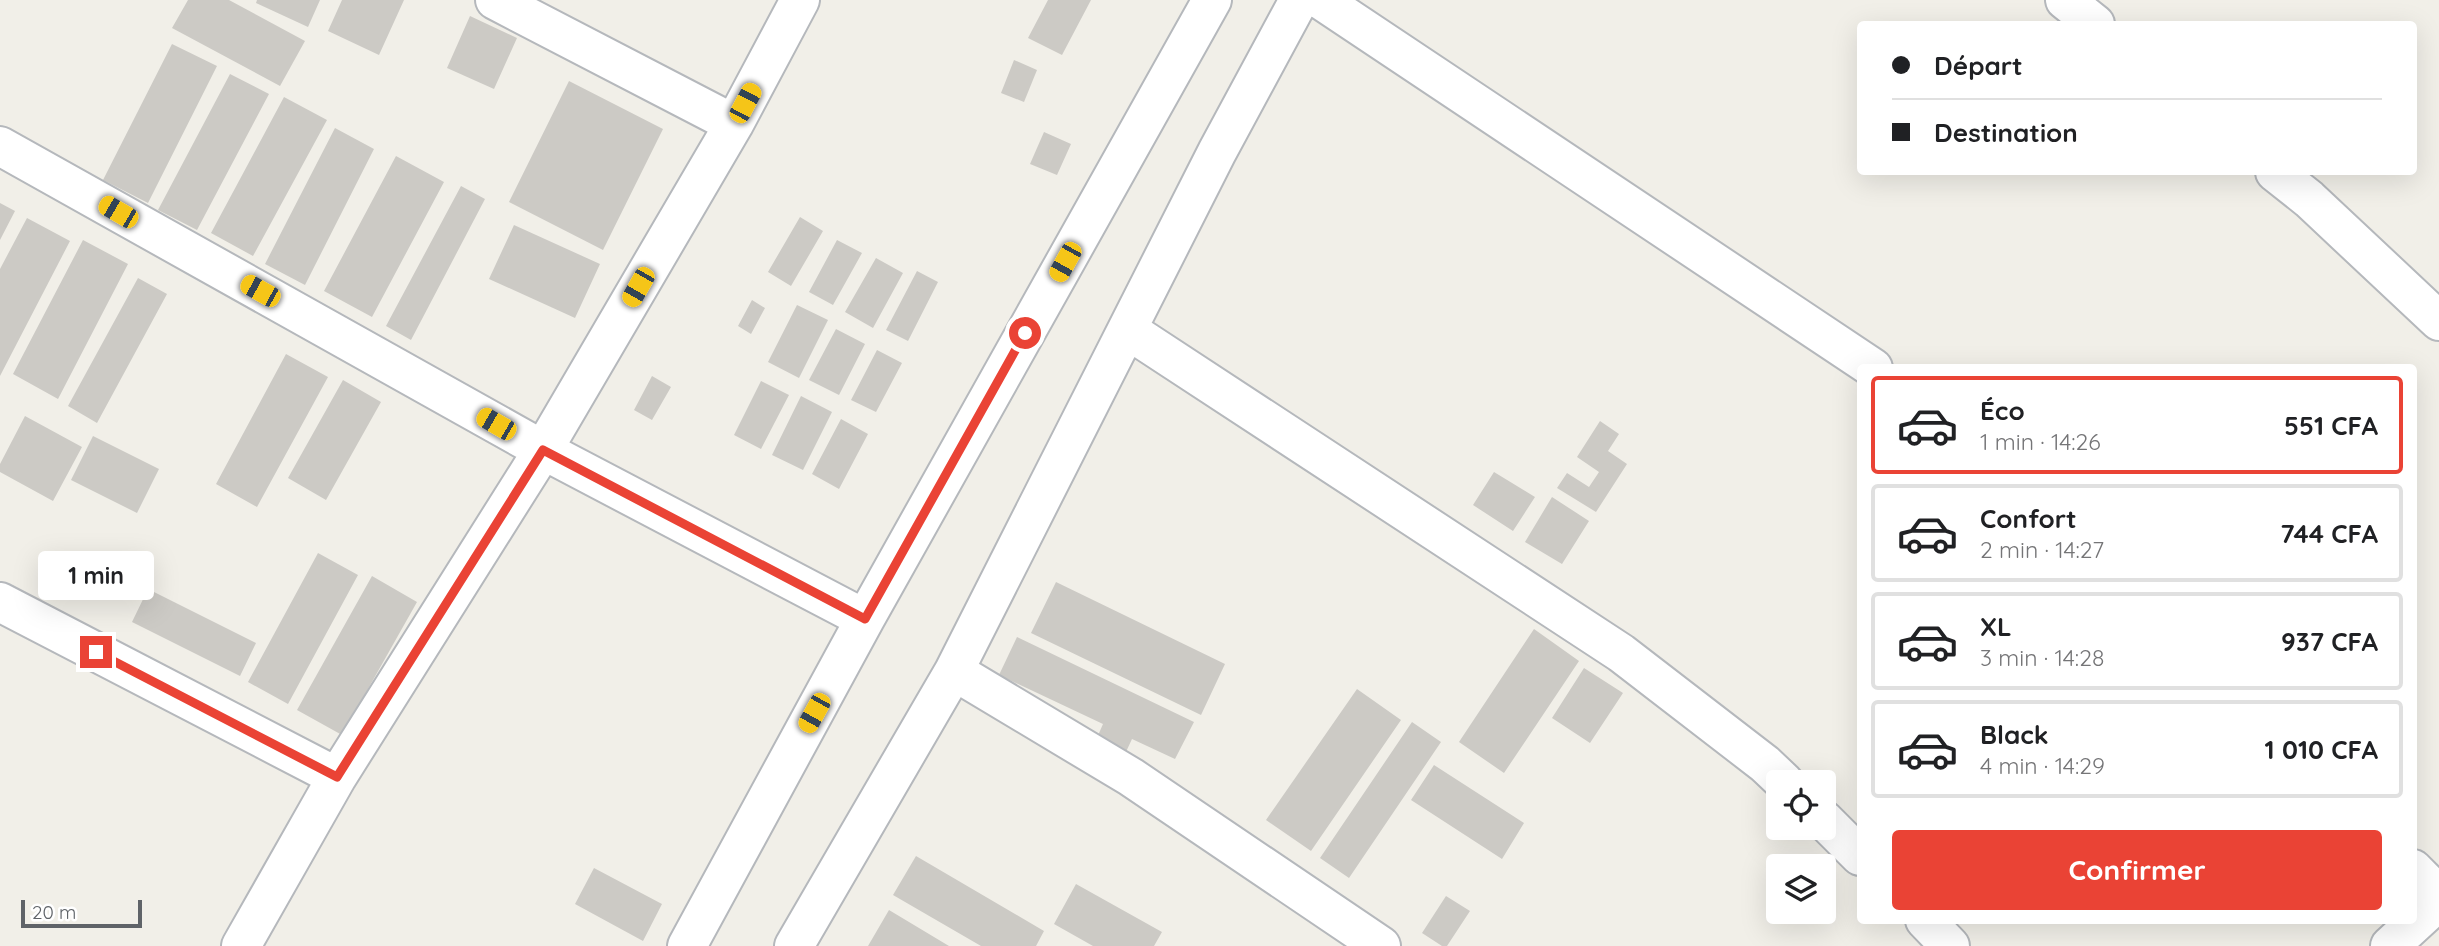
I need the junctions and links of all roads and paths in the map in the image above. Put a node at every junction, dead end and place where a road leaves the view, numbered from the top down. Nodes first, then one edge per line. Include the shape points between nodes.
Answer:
1 (495, 0) edge
2 (800, 0) edge
3 (1212, 0) edge
4 (1298, 0) edge
5 (1321, 0) edge
6 (2065, 0) edge
7 (2091, 21) edge
8 (734, 124) junction
9 (0, 146) edge
10 (2279, 175) edge
11 (2439, 321) edge
12 (1128, 330) junction
13 (1867, 364) edge
14 (543, 450) junction
15 (0, 602) edge
16 (865, 619) junction
17 (954, 671) junction
18 (1771, 770) edge
19 (337, 777) junction
20 (1836, 832) edge
21 (1857, 853) edge
22 (2417, 873) edge
23 (2439, 895) edge
24 (2439, 901) edge
25 (2417, 921) edge
26 (1929, 924) edge
27 (2414, 924) edge
28 (241, 946) edge
29 (687, 946) edge
30 (794, 946) edge
31 (1381, 946) edge
32 (1950, 946) edge
33 (2390, 946) edge

1 - 8 street
2 - 8 street
3 - 16 street
4 - 12 street
5 - 13 street
6 - 7 street
8 - 14 street
9 - 14 street
10 - 11 street
12 - 17 street
12 - 18 street via 1621,653
14 - 16 street
14 - 19 street
15 - 19 street
16 - 29 street
17 - 30 street
17 - 31 street via 1131,778
19 - 28 street
20 - 21 street
22 - 23 street
24 - 25 street
26 - 32 street
27 - 33 street

